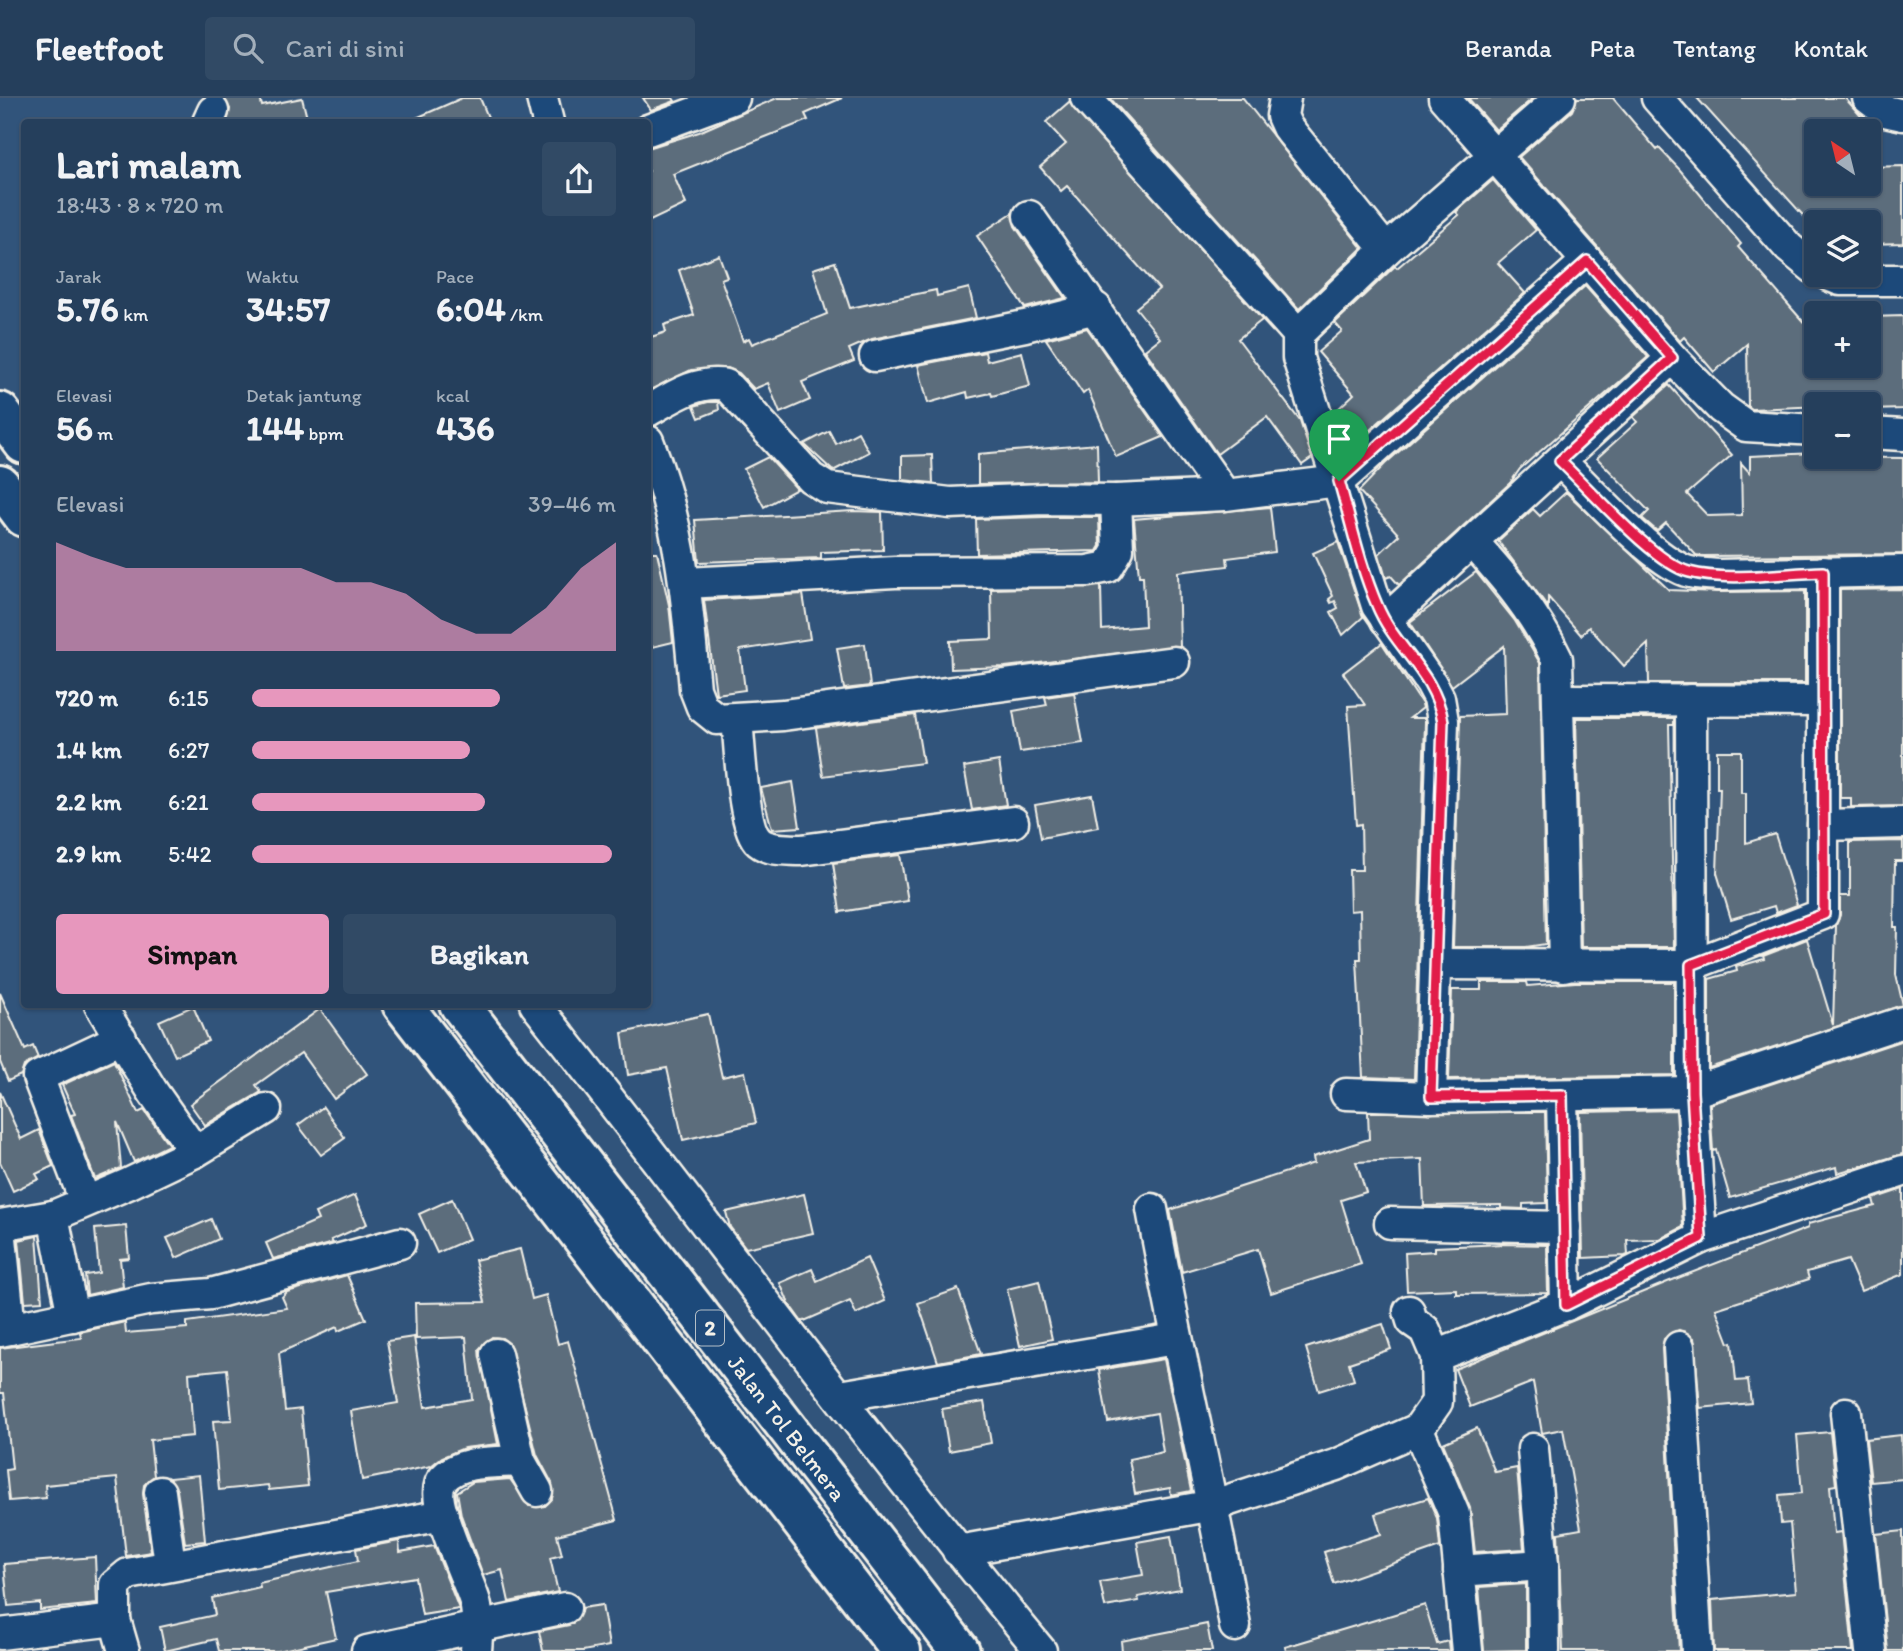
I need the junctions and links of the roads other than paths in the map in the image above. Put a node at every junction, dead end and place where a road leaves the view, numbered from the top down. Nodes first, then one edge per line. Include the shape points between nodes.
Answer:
1 (542, 98) edge
2 (734, 98) edge
3 (1086, 98) edge
4 (1285, 98) edge
5 (1444, 98) edge
6 (1560, 98) edge
7 (1657, 98) edge
8 (1868, 98) edge
9 (1903, 115) edge
10 (547, 119) edge
11 (651, 129) edge
12 (1494, 154) junction
13 (1029, 216) dead end
14 (1386, 250) junction
15 (1804, 260) edge
16 (1587, 261) junction
17 (1881, 280) edge
18 (1903, 280) edge
19 (1096, 308) junction
20 (1298, 334) junction
21 (875, 356) dead end
22 (1672, 358) junction
23 (651, 409) edge
24 (0, 412) edge
25 (1804, 429) edge
26 (1881, 434) edge
27 (1903, 435) edge
28 (21, 440) edge
29 (651, 449) edge
30 (1560, 461) junction
31 (1339, 481) junction
32 (0, 485) edge
33 (1225, 495) junction
34 (1116, 500) junction
35 (21, 513) edge
36 (1472, 541) junction
37 (1903, 571) edge
38 (1823, 572) junction
39 (686, 583) junction
40 (1386, 620) junction
41 (1174, 662) dead end
42 (1559, 700) junction
43 (1691, 700) junction
44 (1823, 701) junction
45 (737, 720) junction
46 (1013, 822) dead end
47 (1903, 823) edge
48 (1823, 825) junction
49 (1435, 964) junction
50 (1691, 965) junction
51 (1564, 966) junction
52 (102, 1008) edge
53 (405, 1008) edge
54 (462, 1008) edge
55 (537, 1008) edge
56 (1903, 1022) edge
57 (121, 1038) junction
58 (1692, 1092) junction
59 (1346, 1094) dead end
60 (1562, 1095) junction
61 (1431, 1097) junction
62 (266, 1109) dead end
63 (195, 1152) junction
64 (1903, 1171) edge
65 (85, 1201) junction
66 (1152, 1209) dead end
67 (53, 1216) junction
68 (1390, 1223) dead end
69 (0, 1226) edge
70 (1565, 1227) junction
71 (1701, 1238) junction
72 (400, 1243) dead end
73 (1566, 1305) junction
74 (1409, 1311) dead end
75 (73, 1316) junction
76 (5, 1330) edge
77 (1175, 1339) junction
78 (1679, 1347) dead end
79 (496, 1354) dead end
80 (1436, 1356) junction
81 (840, 1396) junction
82 (1846, 1413) dead end
83 (1418, 1429) junction
84 (1533, 1449) dead end
85 (520, 1461) junction
86 (537, 1491) dead end
87 (160, 1492) dead end
88 (1214, 1505) junction
89 (443, 1515) junction
90 (958, 1551) junction
91 (170, 1564) junction
92 (1543, 1565) junction
93 (1459, 1571) junction
94 (565, 1608) dead end
95 (115, 1619) junction
96 (1235, 1626) dead end
97 (0, 1634) edge
98 (477, 1638) edge
99 (124, 1651) edge
100 (367, 1651) edge
101 (901, 1651) edge
102 (960, 1651) edge
103 (1041, 1651) edge
104 (1467, 1651) edge
105 (1544, 1651) edge
106 (1697, 1651) edge
107 (1871, 1651) edge

1 - 10 street
2 - 11 street
3 - 20 street
4 - 14 street via 1282,116 1287,127
5 - 12 street
6 - 12 street
7 - 15 street
8 - 9 street via 1885,111
12 - 14 street
12 - 16 street
13 - 19 street
14 - 20 street
16 - 22 street
16 - 31 street
17 - 18 street
19 - 21 street
19 - 33 street
20 - 31 street via 1298,358
22 - 25 street via 1721,408 1746,426
22 - 30 street
23 - 34 street via 688,390 713,382 726,385 811,478 827,488 950,503
24 - 28 highway
26 - 27 street
29 - 39 street via 672,507
30 - 36 street
30 - 38 street via 1648,546 1688,572
31 - 33 street
31 - 40 street via 1377,606
32 - 35 highway
33 - 34 street
34 - 39 street via 1118,550 1108,567 1088,571 895,572
36 - 40 street
36 - 42 street via 1538,620 1557,659
37 - 38 street
38 - 44 street
39 - 45 street via 695,690 702,707 717,719
40 - 49 street via 1431,683 1443,721
41 - 45 street
42 - 43 street
42 - 51 street
43 - 44 street
43 - 50 street
44 - 48 street
45 - 46 street via 749,824 757,841 771,848 801,850
47 - 48 street
48 - 50 street via 1824,914
49 - 51 street
49 - 61 street
50 - 51 street
50 - 58 street
52 - 57 street
53 - 101 highway, Jalan Tol Belmera / 2
54 - 102 highway, Jalan Tol Belmera / 2
55 - 81 street
56 - 58 street
57 - 63 street
57 - 65 street via 38,1077
58 - 60 street
58 - 71 street
59 - 61 street
60 - 61 street
60 - 70 street
62 - 63 street
63 - 65 street
64 - 71 street
65 - 67 street
66 - 77 street
67 - 69 street
67 - 75 street
68 - 70 street
69 - 76 street
70 - 73 street
71 - 73 street
72 - 75 street via 211,1294 151,1299
73 - 80 street
74 - 80 street via 1412,1321 1425,1330
75 - 76 street
77 - 81 street
77 - 88 street
78 - 106 street
79 - 85 street
80 - 83 street via 1437,1402
81 - 90 street
82 - 107 street
83 - 88 street via 1336,1465
83 - 93 street via 1454,1514
84 - 92 street
85 - 86 street
85 - 89 street via 456,1470 442,1480
87 - 91 street
88 - 90 street
88 - 96 street
89 - 91 street
89 - 98 street via 475,1603
90 - 103 street
91 - 95 street via 128,1574 117,1582
92 - 93 street
92 - 105 street
93 - 104 street
94 - 98 street
95 - 97 street
95 - 99 street
98 - 100 street

